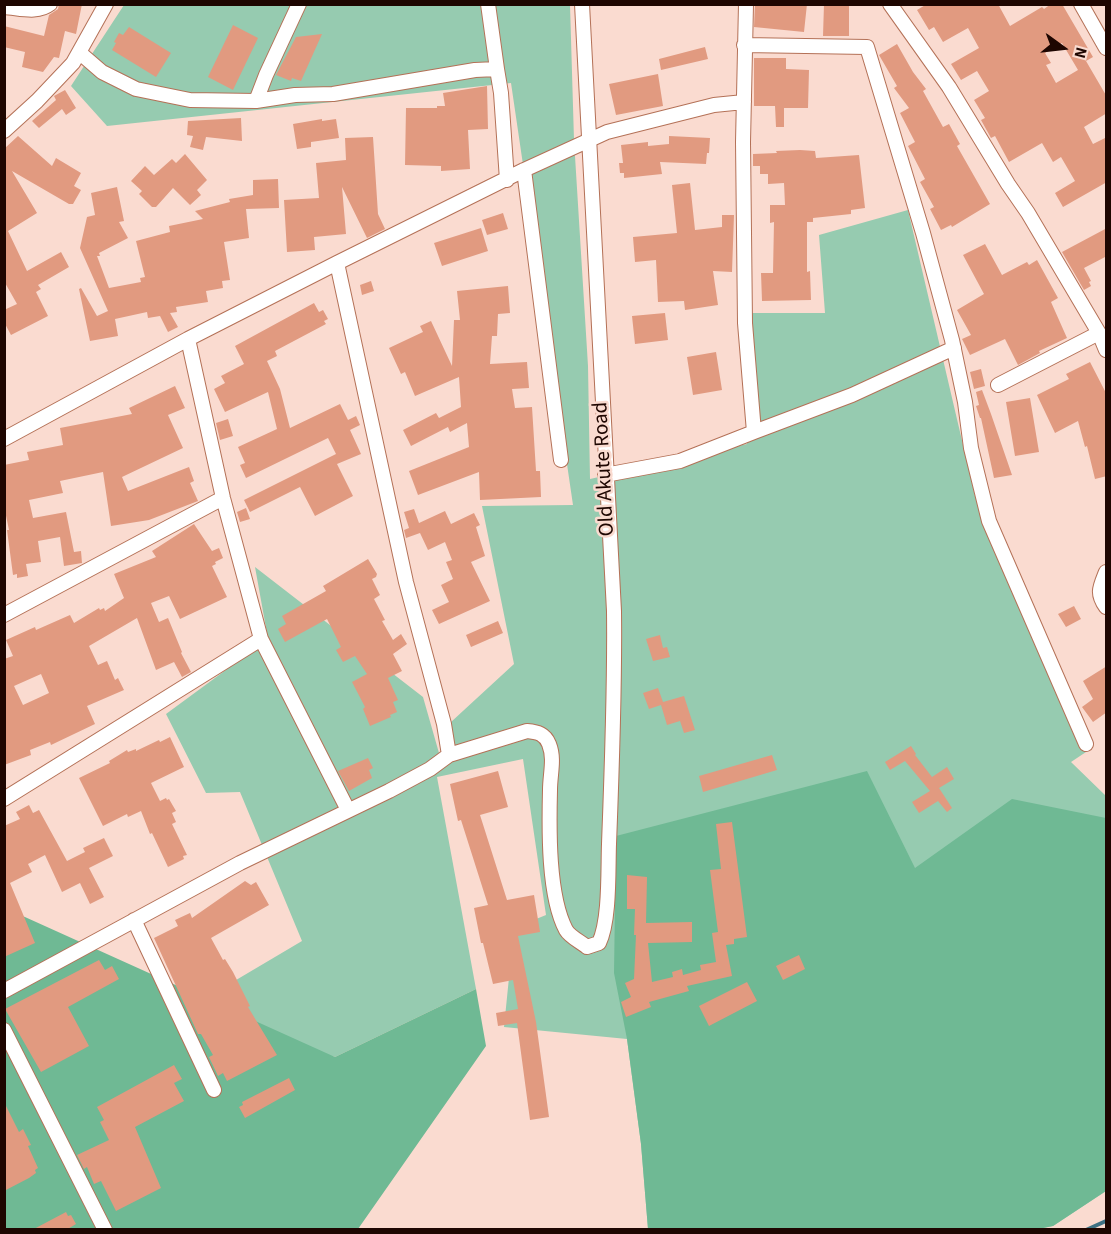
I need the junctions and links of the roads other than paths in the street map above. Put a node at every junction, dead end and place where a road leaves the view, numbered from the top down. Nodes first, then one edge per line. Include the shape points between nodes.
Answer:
1 (50, 4) edge
2 (106, 4) edge
3 (299, 4) edge
4 (488, 4) edge
5 (582, 4) edge
6 (746, 4) edge
7 (890, 4) edge
8 (1081, 4) edge
9 (4, 7) edge
10 (744, 45) junction
11 (1107, 48) edge
12 (80, 54) junction
13 (497, 69) junction
14 (256, 101) junction
15 (744, 102) junction
16 (4, 131) edge
17 (589, 142) junction
18 (525, 170) junction
19 (507, 180) junction
20 (337, 263) junction
21 (1099, 333) junction
22 (188, 339) junction
23 (954, 348) junction
24 (1107, 350) edge
25 (998, 385) dead end
26 (754, 432) junction
27 (4, 439) edge
28 (561, 460) dead end
29 (605, 475) junction
30 (223, 498) junction
31 (1107, 572) edge
32 (1107, 607) edge
33 (4, 615) edge
34 (261, 639) junction
35 (1086, 744) dead end
36 (449, 755) junction
37 (4, 800) edge
38 (348, 810) junction
39 (134, 920) junction
40 (4, 991) edge
41 (4, 1030) edge
42 (214, 1090) dead end
43 (105, 1230) edge

1 - 9 street via 43,10
2 - 12 street
3 - 14 street
4 - 13 street
5 - 17 street, Old Akute Road
6 - 10 street
7 - 21 street via 949,87
8 - 11 street
10 - 15 street
10 - 23 street via 867,47 924,233
12 - 14 street via 102,72 136,89 190,100
12 - 16 street
13 - 14 street via 333,94
13 - 19 street
15 - 17 street via 623,126
15 - 26 street via 745,322
17 - 18 street
17 - 29 street, Old Akute Road
18 - 19 street
18 - 28 street
19 - 20 street
20 - 22 street
20 - 36 street via 406,582
21 - 24 street
21 - 25 street
22 - 27 street
22 - 30 street
23 - 26 street via 852,395
23 - 35 street via 971,448 989,521
26 - 29 street via 680,461
29 - 36 street, Old Akute Road via 615,680 603,934 599,943 587,947 567,933 559,912 550,821 553,760 545,736 527,731
30 - 33 street
30 - 34 street
31 - 32 street via 1098,595
34 - 37 street
34 - 38 street
36 - 38 street via 430,769
38 - 39 street
39 - 40 street
39 - 42 street
41 - 43 street

